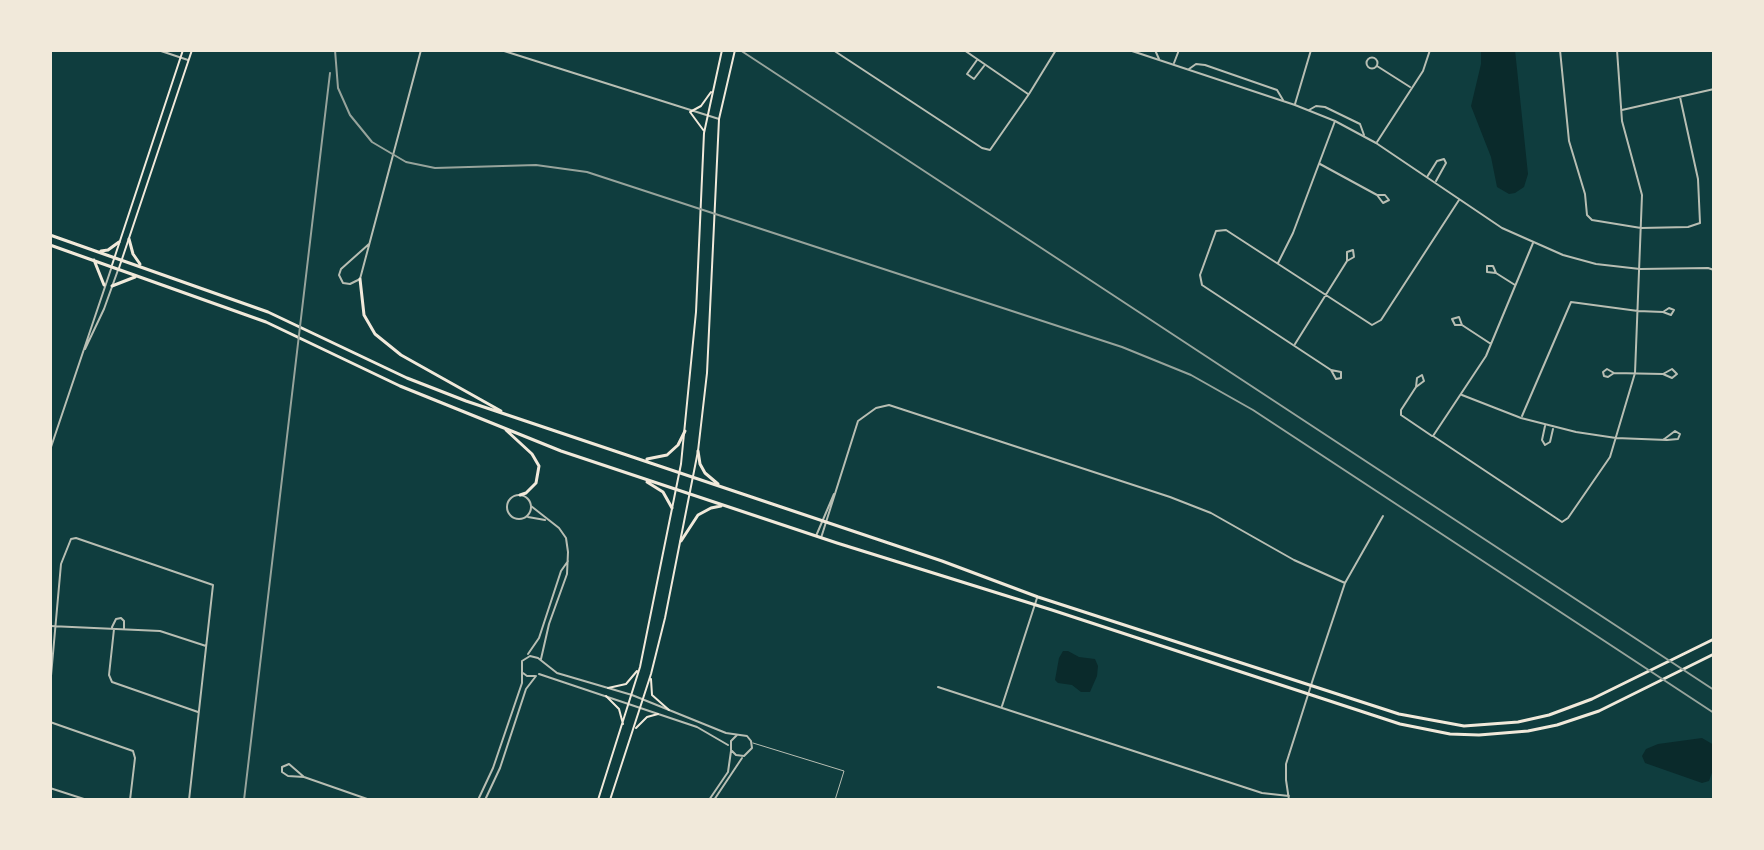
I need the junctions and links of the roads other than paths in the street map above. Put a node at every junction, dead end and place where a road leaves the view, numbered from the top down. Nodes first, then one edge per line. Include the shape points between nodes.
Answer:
1 (158, 50) edge
2 (183, 50) edge
3 (192, 50) edge
4 (421, 50) edge
5 (501, 50) edge
6 (722, 50) edge
7 (735, 50) edge
8 (833, 50) edge
9 (964, 50) edge
10 (1056, 50) edge
11 (1129, 50) edge
12 (1155, 50) edge
13 (1179, 50) edge
14 (1311, 50) edge
15 (1430, 50) edge
16 (1560, 50) edge
17 (1617, 50) edge
18 (840, 52) edge
19 (181, 57) junction
20 (189, 60) junction
21 (977, 60) junction
22 (1159, 60) junction
23 (1174, 64) junction
24 (984, 65) junction
25 (1377, 66) dead end
26 (1188, 70) junction
27 (713, 87) junction
28 (1412, 88) junction
29 (1714, 89) edge
30 (1029, 94) junction
31 (1680, 97) junction
32 (1283, 101) junction
33 (1295, 105) junction
34 (1309, 110) junction
35 (1621, 110) junction
36 (690, 112) junction
37 (707, 117) junction
38 (719, 119) junction
39 (1335, 121) junction
40 (704, 133) junction
41 (1364, 136) junction
42 (1376, 143) junction
43 (1319, 164) junction
44 (1427, 177) junction
45 (1436, 182) junction
46 (1377, 195) dead end
47 (1460, 199) junction
48 (1641, 228) junction
49 (50, 235) edge
50 (129, 239) junction
51 (119, 242) junction
52 (1533, 243) junction
53 (369, 244) junction
54 (50, 245) edge
55 (98, 251) junction
56 (115, 257) junction
57 (94, 260) junction
58 (122, 260) junction
59 (1347, 261) dead end
60 (1714, 264) edge
61 (1277, 265) junction
62 (111, 266) junction
63 (143, 267) junction
64 (1708, 268) junction
65 (119, 269) junction
66 (1640, 269) junction
67 (1714, 270) edge
68 (1496, 273) dead end
69 (138, 276) junction
70 (360, 279) junction
71 (104, 285) junction
72 (1516, 285) junction
73 (112, 286) junction
74 (1326, 296) junction
75 (1638, 311) junction
76 (1663, 312) dead end
77 (1462, 325) dead end
78 (1491, 344) junction
79 (1294, 345) junction
80 (80, 358) junction
81 (1331, 370) dead end
82 (1614, 373) dead end
83 (1635, 373) junction
84 (1663, 374) dead end
85 (1416, 387) dead end
86 (1461, 395) junction
87 (515, 418) junction
88 (1521, 418) junction
89 (1546, 425) junction
90 (1554, 427) junction
91 (503, 428) junction
92 (685, 431) junction
93 (1433, 436) junction
94 (1616, 438) junction
95 (1663, 440) dead end
96 (50, 450) edge
97 (698, 451) junction
98 (640, 459) junction
99 (679, 472) junction
100 (693, 476) junction
101 (640, 477) junction
102 (721, 486) junction
103 (676, 490) junction
104 (690, 494) junction
105 (520, 495) junction
106 (531, 506) junction
107 (725, 506) junction
108 (672, 508) junction
109 (1383, 516) dead end
110 (526, 517) junction
111 (546, 520) junction
112 (824, 522) junction
113 (819, 537) junction
114 (681, 541) junction
115 (568, 560) junction
116 (1345, 583) junction
117 (1038, 597) junction
118 (1035, 605) junction
119 (50, 626) edge
120 (55, 626) junction
121 (113, 628) junction
122 (124, 629) junction
123 (1714, 639) edge
124 (207, 646) junction
125 (1714, 654) edge
126 (527, 656) junction
127 (541, 661) junction
128 (640, 667) junction
129 (522, 672) junction
130 (651, 674) junction
131 (538, 675) junction
132 (50, 687) edge
133 (938, 687) dead end
134 (1311, 687) junction
135 (608, 688) junction
136 (632, 695) junction
137 (1308, 695) junction
138 (606, 696) junction
139 (643, 700) junction
140 (630, 703) junction
141 (641, 707) junction
142 (1001, 708) junction
143 (669, 710) junction
144 (199, 712) junction
145 (658, 714) junction
146 (50, 722) edge
147 (623, 726) junction
148 (633, 732) junction
149 (737, 735) junction
150 (751, 741) junction
151 (730, 748) junction
152 (744, 756) junction
153 (304, 777) junction
154 (50, 788) edge
155 (1289, 798) edge
156 (87, 800) edge
157 (130, 800) edge
158 (189, 800) edge
159 (370, 800) edge
160 (478, 800) edge
161 (485, 800) edge
162 (598, 800) edge
163 (610, 800) edge
164 (709, 800) edge
165 (714, 800) edge
166 (835, 800) edge

1 - 19 street
2 - 19 main road
3 - 20 main road
4 - 53 street
5 - 36 street
6 - 27 main road
7 - 38 main road
8 - 18 street
9 - 21 street
10 - 30 street
11 - 22 street
12 - 22 street
13 - 23 street
14 - 33 street
15 - 28 street
16 - 48 street via 1567,127 1587,217
17 - 35 street
18 - 30 street via 986,150 994,148
19 - 20 street
19 - 51 main road
20 - 50 main road
21 - 24 street
21 - 24 street via 967,74 974,79
22 - 23 street
23 - 26 street
24 - 30 street
25 - 28 street
26 - 32 street
26 - 32 street via 1205,65 1277,90
27 - 36 main road via 701,106
27 - 37 main road
28 - 42 street
29 - 31 street
31 - 35 street
31 - 48 street via 1702,220 1694,227
32 - 33 street
33 - 34 street
34 - 39 street
34 - 41 street via 1325,107 1360,124
35 - 48 street via 1640,184
36 - 37 street
36 - 40 main road
37 - 38 street
37 - 40 main road
38 - 97 main road via 707,373
39 - 41 street
39 - 43 street
40 - 92 main road
41 - 42 street
42 - 44 street
43 - 46 street
43 - 61 street
44 - 45 street
44 - 45 street via 1444,159
45 - 47 street
47 - 52 street
47 - 74 street via 1378,324 1368,324
48 - 66 street
49 - 55 main road
50 - 58 main road
50 - 63 main road
51 - 55 main road
51 - 56 main road
52 - 66 street via 1596,264
52 - 72 street
53 - 70 street
53 - 70 street via 339,272 346,284
54 - 57 main road
55 - 56 main road
56 - 58 main road
56 - 62 main road
57 - 62 main road
57 - 71 main road
58 - 63 main road
58 - 65 main road
59 - 74 street
60 - 64 street
61 - 74 street
61 - 79 street via 1219,229 1200,282
62 - 65 main road
62 - 71 street
63 - 87 main road via 268,312 407,378
64 - 66 street
64 - 67 street
65 - 69 main road
65 - 73 street
66 - 75 street
68 - 72 street
69 - 73 main road
69 - 91 main road via 266,322
70 - 87 main road via 364,315 388,346
71 - 80 street
72 - 78 street
73 - 80 street
74 - 79 street
75 - 76 street
75 - 83 street
75 - 88 street via 1568,304
77 - 78 street
78 - 86 street
79 - 81 street
80 - 96 street
82 - 83 street
83 - 84 street
83 - 94 street
85 - 93 street via 1401,415
86 - 88 street
86 - 93 street
87 - 98 main road
88 - 89 street
89 - 90 street
89 - 90 street via 1545,445
90 - 94 street
91 - 101 main road
91 - 105 main road via 539,466 536,483
92 - 98 main road via 667,455
92 - 99 main road
93 - 94 street via 1562,522 1610,457
94 - 95 street
97 - 100 main road
97 - 102 main road via 705,473
98 - 99 main road
99 - 100 main road
99 - 103 main road
100 - 102 main road
100 - 104 main road
101 - 103 main road
101 - 108 main road via 663,492
102 - 112 main road
103 - 104 main road
103 - 108 main road
104 - 107 main road
104 - 114 main road
105 - 106 street
105 - 110 street via 510,499 507,510 515,519
106 - 110 street
106 - 111 street
107 - 113 main road
107 - 114 main road via 698,515
108 - 128 main road
109 - 116 street
110 - 111 street
111 - 115 street via 566,538
112 - 113 street
112 - 116 street via 858,421 889,405 1211,513
112 - 117 main road
113 - 118 main road
114 - 130 main road
115 - 126 street
115 - 127 street
116 - 134 street
117 - 118 street
117 - 134 main road
118 - 137 main road
118 - 142 street
119 - 120 street
120 - 121 street
120 - 124 street via 61,564 67,543 76,538 213,585
120 - 132 street
121 - 122 street
121 - 122 street via 121,618
121 - 144 street via 112,682
122 - 124 street via 160,631
123 - 134 main road via 1592,699 1518,722 1439,723
124 - 144 street
125 - 137 main road via 1599,711 1520,732 1450,734
126 - 127 street
126 - 129 street
127 - 131 street
127 - 135 street via 557,673
128 - 135 main road via 626,684
128 - 136 main road
129 - 131 street
129 - 160 street
130 - 139 main road
130 - 143 main road via 652,695
131 - 138 street
131 - 161 street via 526,689
133 - 142 street
134 - 137 street
135 - 136 street
136 - 139 street
136 - 140 main road
137 - 155 street via 1286,764
138 - 140 street
138 - 147 main road via 619,709
139 - 141 main road
139 - 143 street
140 - 141 street
140 - 147 main road
141 - 145 street
141 - 148 main road
142 - 155 street
143 - 149 street
144 - 158 street
145 - 148 main road
145 - 151 street via 697,727
146 - 157 street via 133,751
147 - 162 main road
148 - 163 main road
149 - 150 street
149 - 151 street
150 - 152 street
150 - 166 lane via 844,771
151 - 152 street
151 - 164 street via 728,772
152 - 165 street
153 - 153 street via 289,764 282,767 284,775
153 - 159 street
154 - 156 street

